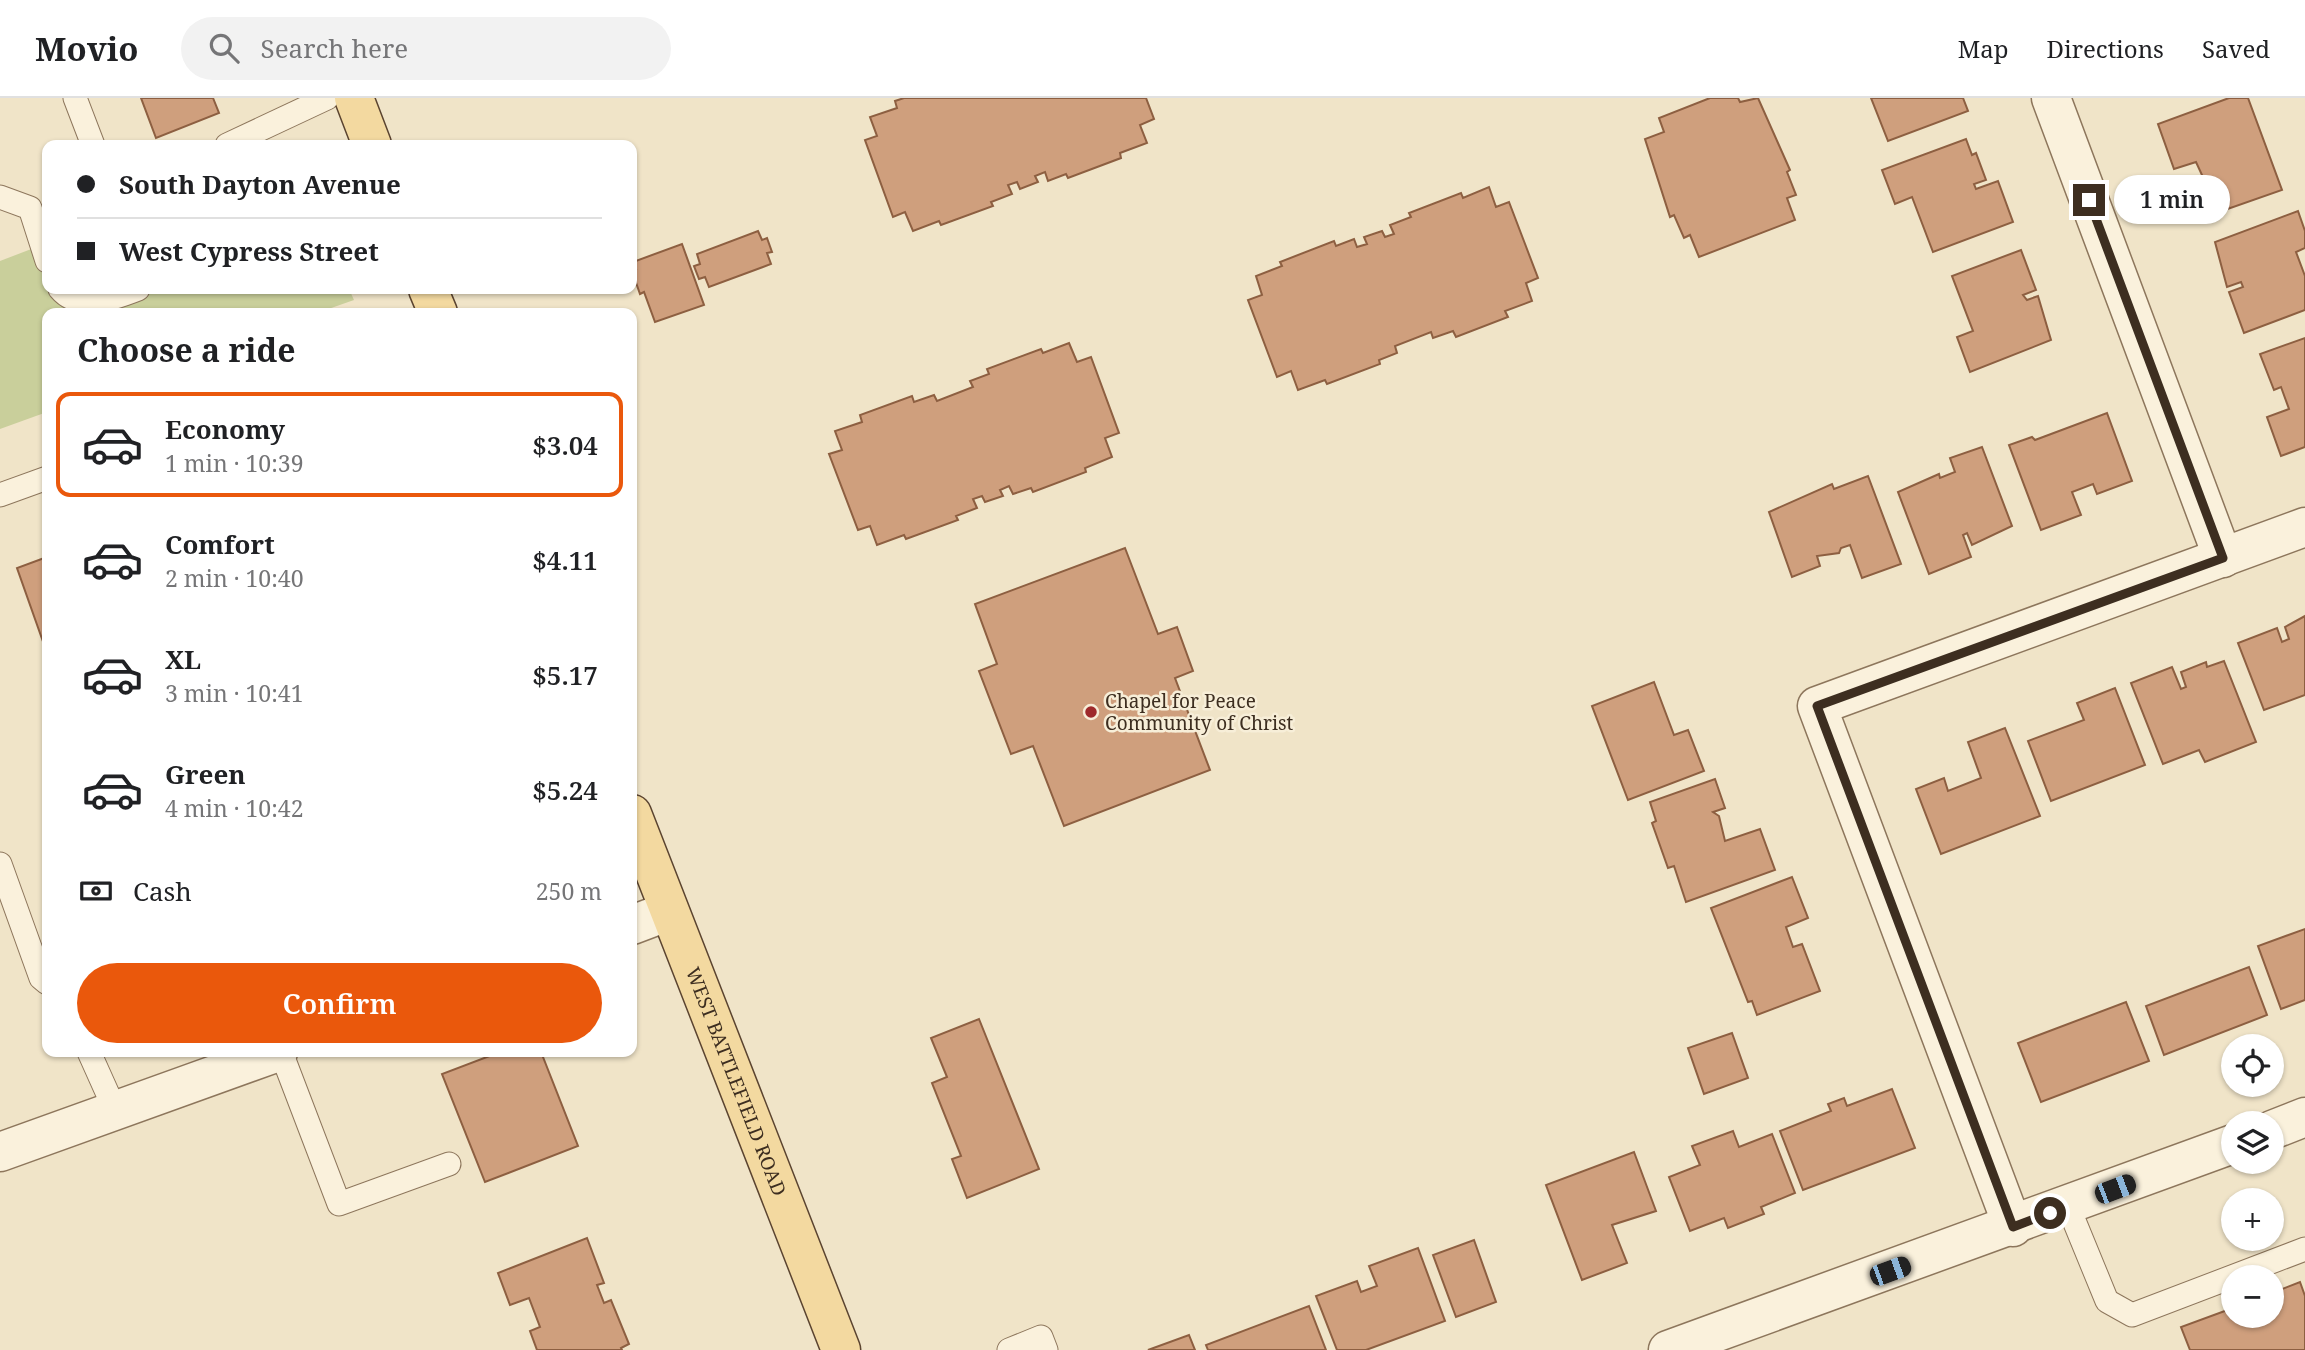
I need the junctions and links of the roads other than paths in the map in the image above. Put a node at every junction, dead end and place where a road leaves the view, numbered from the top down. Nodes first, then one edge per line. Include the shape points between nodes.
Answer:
1 (75, 98) edge
2 (327, 98) edge
3 (354, 98) edge
4 (2051, 98) edge
5 (91, 140) edge
6 (238, 140) edge
7 (370, 140) edge
8 (0, 197) edge
9 (42, 245) edge
10 (68, 294) edge
11 (122, 294) edge
12 (42, 480) edge
13 (0, 495) edge
14 (2305, 527) edge
15 (2223, 558) junction
16 (637, 827) edge
17 (0, 864) edge
18 (669, 912) junction
19 (637, 923) edge
20 (42, 979) edge
21 (91, 1057) edge
22 (266, 1057) edge
23 (282, 1057) edge
24 (115, 1110) junction
25 (2305, 1117) edge
26 (2284, 1125) edge
27 (2221, 1149) edge
28 (0, 1152) edge
29 (449, 1164) dead end
30 (2068, 1206) junction
31 (2013, 1227) junction
32 (2305, 1249) edge
33 (841, 1350) edge
34 (1009, 1350) edge
35 (1046, 1350) edge
36 (1668, 1350) edge

1 - 5 lane
2 - 6 lane
3 - 7 main road
4 - 15 street
8 - 9 lane via 30,208
10 - 11 lane via 77,300 102,300
12 - 13 lane
14 - 15 street
15 - 31 street via 1817,706
16 - 18 main road, WEST BATTLEFIELD ROAD
17 - 20 lane
18 - 19 street
18 - 33 main road, WEST BATTLEFIELD ROAD
21 - 24 lane
22 - 24 street
23 - 29 lane via 340,1204
24 - 28 street
25 - 26 street
27 - 30 street
30 - 31 street
30 - 32 lane via 2107,1301 2132,1315
31 - 36 street
34 - 35 lane via 1041,1337

